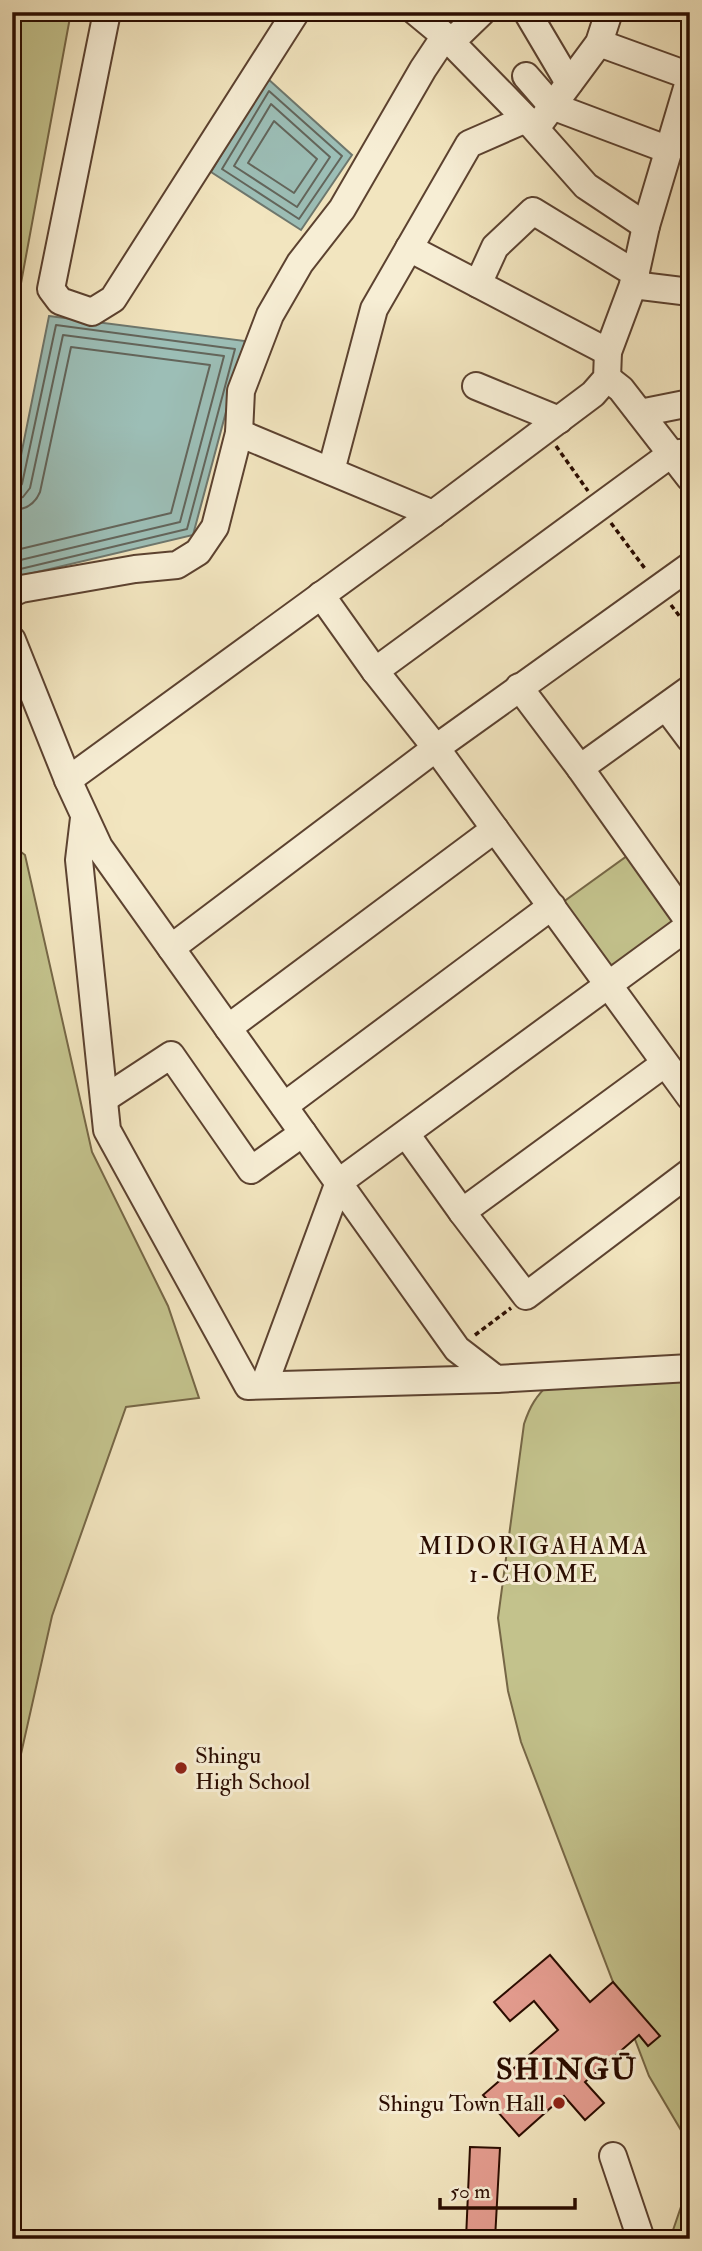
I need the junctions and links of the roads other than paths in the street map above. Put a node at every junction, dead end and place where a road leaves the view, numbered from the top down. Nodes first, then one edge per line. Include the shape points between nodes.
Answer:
1 (107, 12) edge
2 (296, 12) edge
3 (416, 12) edge
4 (482, 12) edge
5 (527, 12) edge
6 (609, 12) edge
7 (448, 39) junction
8 (599, 43) junction
9 (526, 76) dead end
10 (690, 77) edge
11 (569, 83) junction
12 (552, 106) junction
13 (531, 124) junction
14 (669, 150) junction
15 (646, 226) junction
16 (409, 248) junction
17 (634, 279) junction
18 (478, 284) junction
19 (690, 292) edge
20 (608, 352) junction
21 (607, 378) junction
22 (477, 386) dead end
23 (690, 403) edge
24 (640, 413) junction
25 (551, 425) junction
26 (240, 433) junction
27 (680, 453) edge
28 (331, 471) junction
29 (690, 478) edge
30 (433, 514) junction
31 (690, 566) edge
32 (12, 593) edge
33 (321, 595) junction
34 (12, 640) edge
35 (375, 671) junction
36 (519, 687) junction
37 (690, 689) edge
38 (666, 706) junction
39 (690, 739) edge
40 (436, 748) junction
41 (580, 768) junction
42 (68, 780) junction
43 (84, 816) junction
44 (495, 829) junction
45 (552, 906) junction
46 (690, 924) edge
47 (171, 948) junction
48 (607, 984) junction
49 (228, 1028) junction
50 (664, 1064) junction
51 (690, 1097) edge
52 (104, 1099) junction
53 (284, 1106) junction
54 (303, 1133) junction
55 (406, 1134) junction
56 (690, 1172) edge
57 (338, 1182) junction
58 (462, 1212) junction
59 (690, 1368) edge
60 (496, 1379) junction
61 (264, 1385) junction
62 (613, 2156) dead end
63 (641, 2239) edge

1 - 2 street via 51,289 61,301 92,313 113,299
3 - 7 street
4 - 7 street
5 - 11 street
6 - 8 street
7 - 13 street
7 - 26 street via 423,69 342,209 300,263 270,315 241,391
8 - 10 street
8 - 11 street
9 - 12 street
10 - 14 street
11 - 12 street
12 - 13 street
12 - 14 street
13 - 15 street via 586,186
13 - 16 street via 469,144
14 - 15 street
15 - 17 street
16 - 18 street
16 - 28 street via 374,309
17 - 18 street via 533,211 495,247
17 - 19 street
17 - 20 street
18 - 20 street
20 - 21 street
21 - 24 street
21 - 25 street
22 - 25 street
23 - 24 street
24 - 27 street
25 - 30 street
26 - 28 street
26 - 32 street via 215,527 198,552 177,565
27 - 29 street
27 - 35 street via 599,506
28 - 30 street
30 - 33 street
31 - 36 street
33 - 35 street
33 - 42 street
34 - 42 street
35 - 40 street
36 - 40 street
36 - 41 street
37 - 38 street
38 - 39 street
38 - 41 street
40 - 44 street
40 - 47 street
41 - 46 street
42 - 43 street
43 - 47 street via 99,848
43 - 52 street via 79,860
44 - 45 street
44 - 49 street
45 - 48 street
45 - 53 street
46 - 48 street
47 - 49 street
48 - 50 street
48 - 55 street
49 - 53 street
50 - 51 street
50 - 58 street
52 - 54 street via 171,1055 251,1170
52 - 61 street via 107,1130 248,1386
53 - 54 street
54 - 57 street
55 - 57 street
55 - 58 street
56 - 58 street via 526,1296
57 - 60 street via 457,1349
57 - 61 street
59 - 60 street
60 - 61 street
62 - 63 street

